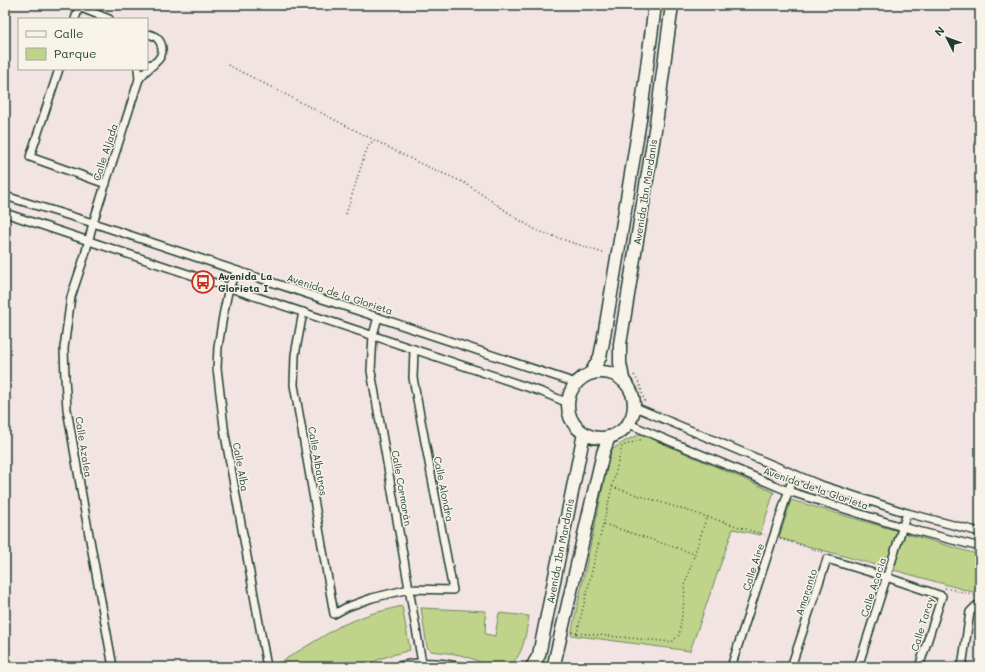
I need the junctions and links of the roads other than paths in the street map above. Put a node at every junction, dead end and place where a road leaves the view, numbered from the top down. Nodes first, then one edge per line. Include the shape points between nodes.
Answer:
1 (655, 5) edge
2 (672, 5) edge
3 (75, 18) edge
4 (106, 18) edge
5 (148, 34) edge
6 (151, 64) edge
7 (59, 70) edge
8 (138, 70) edge
9 (147, 70) edge
10 (139, 79) junction
11 (106, 184) junction
12 (5, 196) edge
13 (5, 213) edge
14 (93, 223) junction
15 (91, 231) joint
16 (88, 240) junction
17 (237, 271) junction
18 (229, 287) junction
19 (303, 312) junction
20 (378, 318) junction
21 (373, 335) junction
22 (414, 349) junction
23 (591, 373) junction
24 (628, 376) junction
25 (576, 383) junction
26 (568, 402) junction
27 (635, 407) junction
28 (629, 424) junction
29 (584, 433) junction
30 (609, 437) junction
31 (794, 474) junction
32 (788, 490) junction
33 (907, 513) junction
34 (902, 527) junction
35 (980, 532) edge
36 (980, 547) edge
37 (886, 577) junction
38 (409, 589) junction
39 (980, 607) edge
40 (422, 663) junction
41 (113, 667) edge
42 (267, 667) edge
43 (395, 667) edge
44 (462, 667) edge
45 (532, 667) edge
46 (554, 667) edge
47 (731, 667) edge
48 (791, 667) edge
49 (858, 667) edge
50 (919, 667) edge
51 (962, 667) edge

1 - 23 main road, Avenida Ibn Mardanis via 618,257 600,357
2 - 24 main road, Avenida Ibn Mardanis via 656,124 620,344 620,364
3 - 4 street via 79,7
5 - 6 street via 156,37 162,45 161,55
7 - 11 street via 30,157
8 - 10 street
9 - 10 street
10 - 11 street, Calle Aljada
11 - 14 street, Calle Aljada
12 - 14 street, Avenida de la Glorieta
13 - 16 street
14 - 15 street, Calle Aljada
14 - 17 street, Avenida de la Glorieta
15 - 16 street, Calle Azalea
16 - 18 street
16 - 41 street, Calle Azalea via 71,297 64,348 65,378 67,409
17 - 18 street, Calle Alba
17 - 20 street, Avenida de la Glorieta
18 - 19 street
18 - 42 street, Calle Alba via 218,347 218,375 225,435
19 - 21 street
19 - 38 street, Calle Albatros via 295,355 294,384 334,614 372,598
20 - 21 street, Calle Cormorán
20 - 25 street, Avenida de la Glorieta
21 - 22 street
21 - 38 street, Calle Cormorán via 371,371
22 - 26 street
22 - 38 street, Calle Alondra via 413,378 453,590
23 - 24 main road via 602,371
23 - 25 main road
24 - 27 main road
25 - 26 main road via 570,392
26 - 29 main road via 572,420
27 - 28 main road
27 - 31 street, Avenida de la Glorieta
28 - 30 main road via 616,435
28 - 32 street, Avenida de la Glorieta
29 - 30 main road via 592,437
29 - 45 main road, Avenida Ibn Mardanis via 539,655
30 - 46 main road, Avenida Ibn Mardanis via 603,453
31 - 32 street, Calle Aire
31 - 33 street, Avenida de la Glorieta
32 - 34 street, Avenida de la Glorieta
32 - 47 street, Calle Aire
33 - 34 street, Calle Acacia
33 - 35 street, Avenida de la Glorieta
34 - 36 street, Avenida de la Glorieta
34 - 37 street, Calle Acacia
37 - 48 street, Amaranto via 827,559
37 - 49 street, Calle Acacia
37 - 50 street, Calle Taray via 942,596
38 - 40 street, Calle Cormorán
39 - 51 street via 976,606 970,612
40 - 43 street
40 - 44 street

